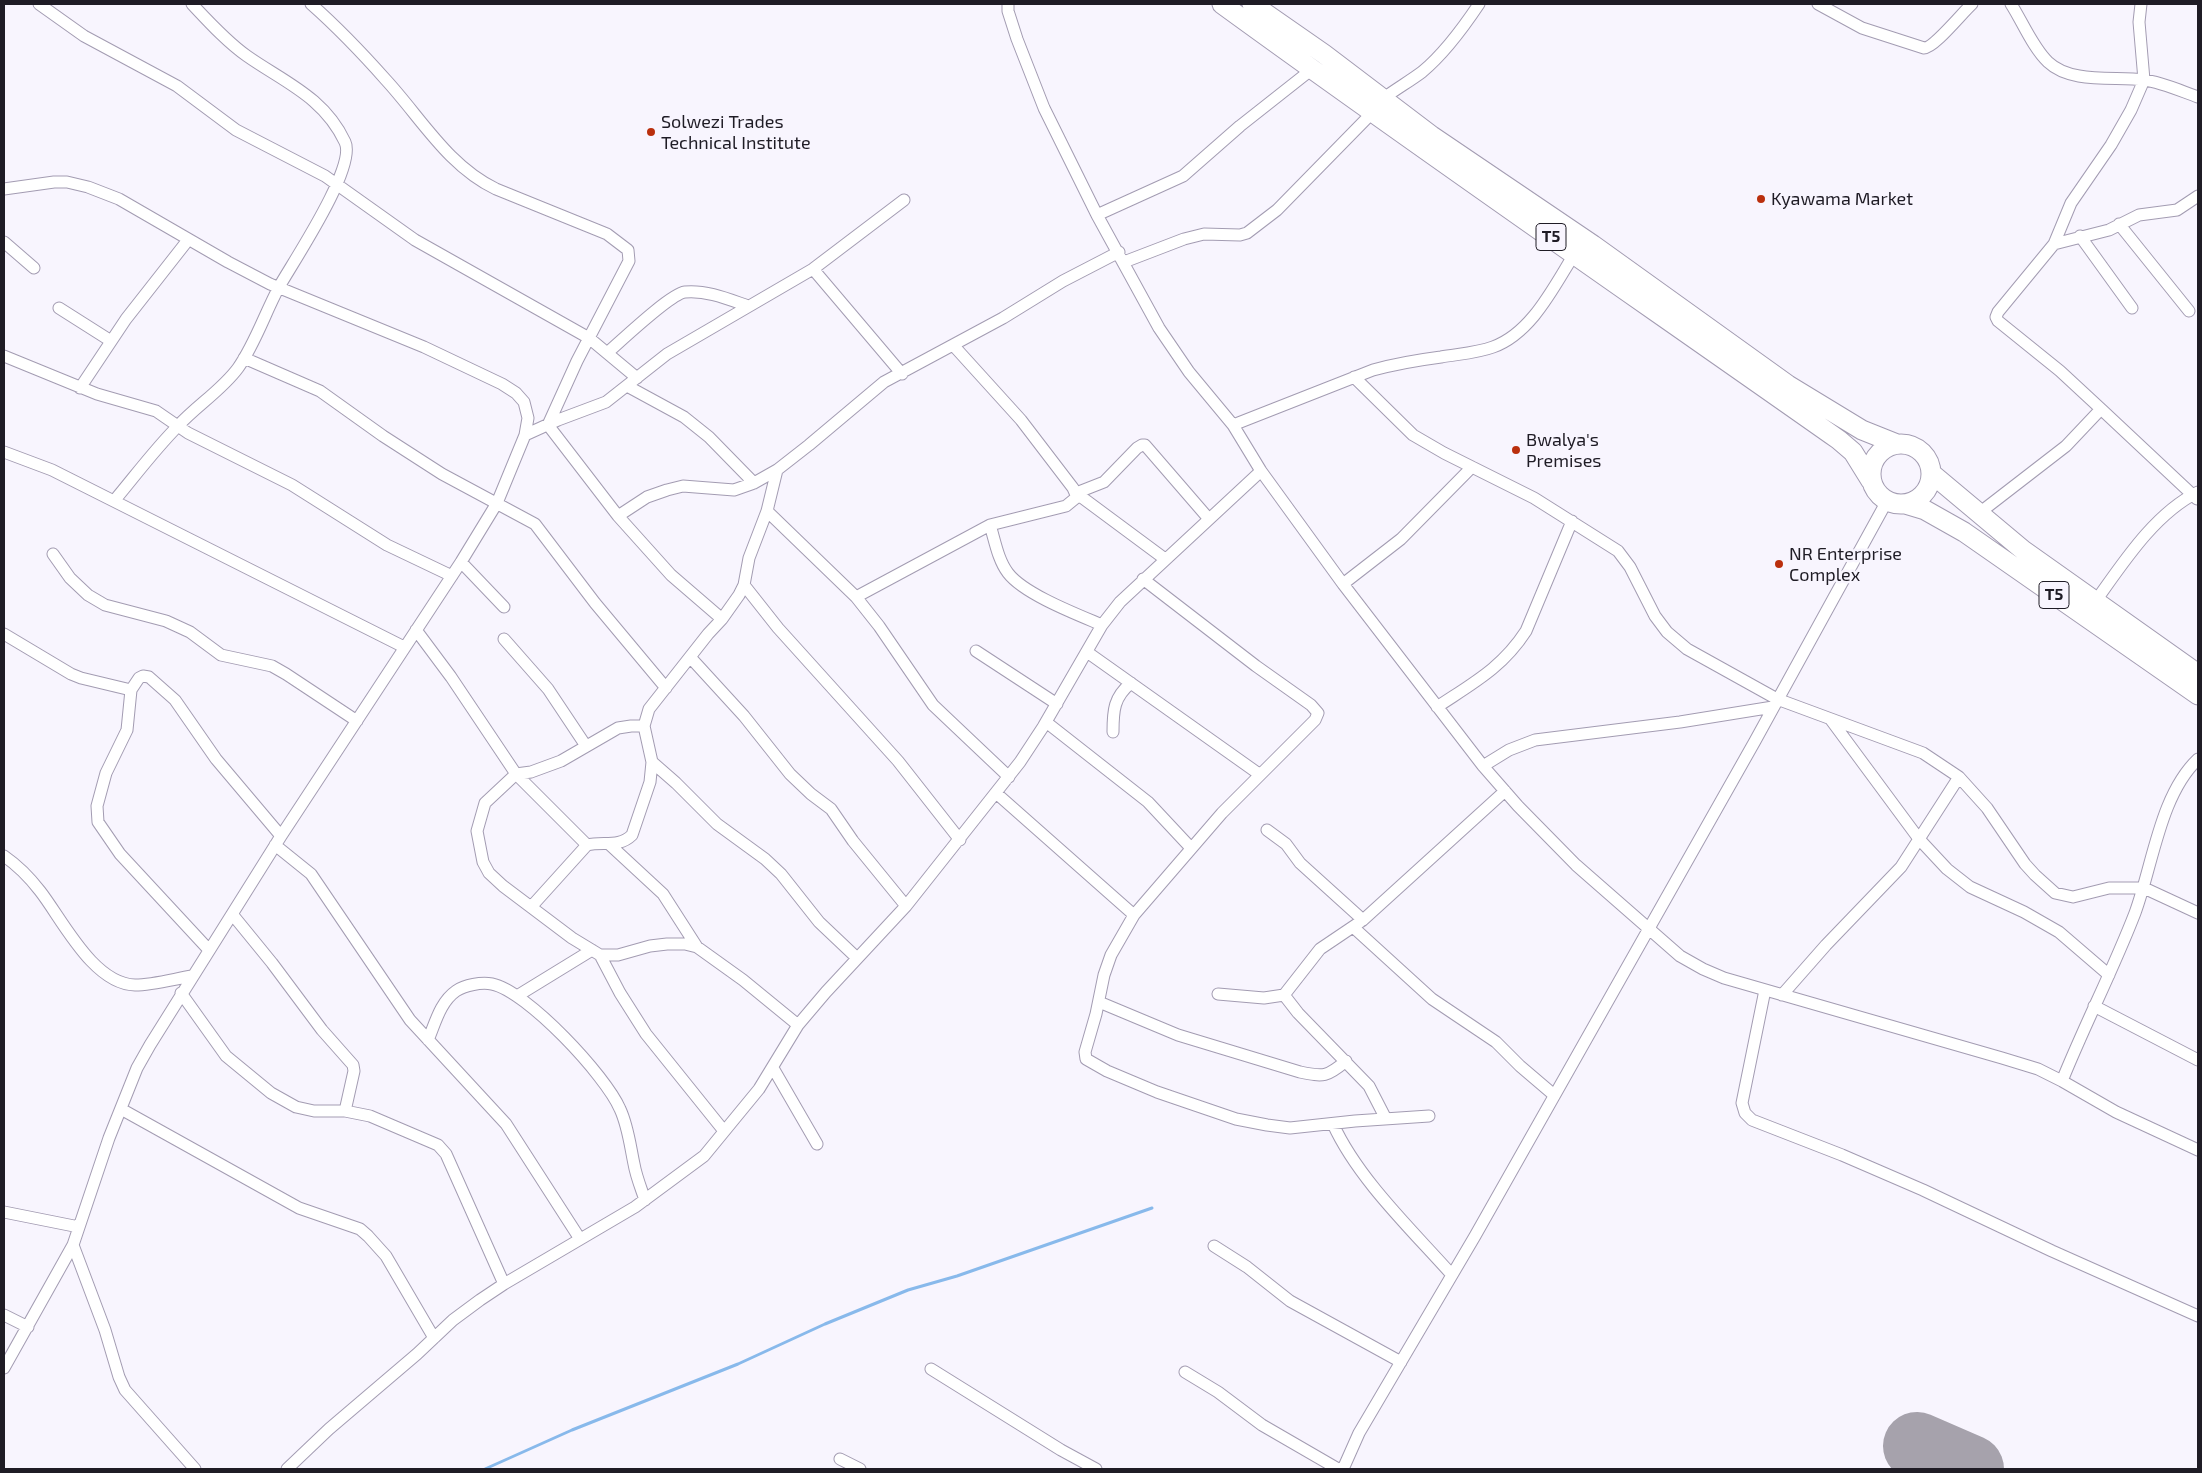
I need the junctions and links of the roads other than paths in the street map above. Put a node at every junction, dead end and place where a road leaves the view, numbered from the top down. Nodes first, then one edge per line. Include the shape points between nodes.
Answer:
1 (39, 4) edge
2 (192, 4) edge
3 (310, 4) edge
4 (1008, 4) edge
5 (1222, 4) edge
6 (1252, 4) edge
7 (1479, 4) edge
8 (1818, 4) edge
9 (1972, 4) edge
10 (2011, 4) edge
11 (2141, 4) edge
12 (1311, 70) junction
13 (2144, 80) junction
14 (2198, 97) edge
15 (1379, 105) junction
16 (337, 186) junction
17 (4, 189) edge
18 (2197, 199) edge
19 (904, 200) dead end
20 (1097, 215) junction
21 (2119, 224) junction
22 (2080, 236) junction
23 (188, 240) junction
24 (4, 242) edge
25 (2054, 244) junction
26 (1575, 254) junction
27 (1121, 257) junction
28 (34, 268) dead end
29 (813, 269) junction
30 (279, 288) junction
31 (748, 306) junction
32 (59, 308) dead end
33 (2132, 308) dead end
34 (2189, 311) dead end
35 (589, 338) junction
36 (111, 342) junction
37 (953, 345) junction
38 (607, 353) junction
39 (4, 356) edge
40 (244, 358) junction
41 (902, 374) junction
42 (1354, 377) junction
43 (637, 378) junction
44 (627, 386) junction
45 (80, 388) junction
46 (2101, 409) junction
47 (548, 425) junction
48 (1233, 425) junction
49 (177, 426) junction
50 (525, 435) junction
51 (1897, 444) junction
52 (4, 452) edge
53 (1472, 467) junction
54 (777, 470) junction
55 (1261, 471) junction
56 (1931, 474) junction
57 (1871, 481) junction
58 (754, 483) junction
59 (1076, 493) junction
60 (2196, 496) edge
61 (114, 501) junction
62 (1896, 503) junction
63 (497, 504) junction
64 (767, 511) junction
65 (1978, 514) junction
66 (618, 516) junction
67 (1209, 519) junction
68 (1572, 521) junction
69 (990, 525) junction
70 (53, 554) dead end
71 (1166, 559) junction
72 (461, 562) junction
73 (452, 576) junction
74 (1143, 579) junction
75 (744, 584) junction
76 (1343, 584) junction
77 (856, 597) junction
78 (2095, 602) junction
79 (504, 607) dead end
80 (722, 619) junction
81 (1102, 625) junction
82 (416, 630) junction
83 (4, 634) edge
84 (504, 639) dead end
85 (404, 647) junction
86 (976, 651) dead end
87 (1087, 652) junction
88 (690, 657) junction
89 (2198, 674) edge
90 (1131, 683) junction
91 (666, 688) junction
92 (131, 690) junction
93 (2198, 695) edge
94 (1775, 703) junction
95 (1056, 704) junction
96 (1437, 706) junction
97 (1831, 720) junction
98 (357, 722) junction
99 (1046, 722) junction
100 (644, 726) junction
101 (1113, 732) dead end
102 (586, 746) junction
103 (2198, 759) edge
104 (652, 762) junction
105 (1483, 766) junction
106 (516, 774) junction
107 (1259, 774) junction
108 (1009, 777) junction
109 (1959, 777) junction
110 (1505, 791) junction
111 (996, 793) junction
112 (1267, 830) dead end
113 (1919, 839) junction
114 (960, 840) junction
115 (278, 841) junction
116 (609, 844) junction
117 (587, 845) junction
118 (1191, 848) junction
119 (4, 856) edge
120 (2144, 888) junction
121 (906, 906) junction
122 (531, 907) junction
123 (2198, 913) edge
124 (232, 914) junction
125 (1134, 914) junction
126 (1363, 920) junction
127 (1353, 927) junction
128 (1648, 928) junction
129 (697, 947) junction
130 (209, 950) junction
131 (596, 953) junction
132 (857, 958) junction
133 (192, 976) junction
134 (2109, 976) junction
135 (1765, 990) junction
136 (181, 993) junction
137 (1218, 994) dead end
138 (1284, 995) junction
139 (1782, 995) junction
140 (517, 996) junction
141 (1099, 1002) junction
142 (2094, 1006) junction
143 (798, 1025) junction
144 (428, 1040) junction
145 (2198, 1060) edge
146 (1346, 1061) junction
147 (773, 1068) junction
148 (2062, 1081) junction
149 (1554, 1095) junction
150 (121, 1108) junction
151 (345, 1111) junction
152 (1429, 1116) dead end
153 (1386, 1119) junction
154 (1333, 1124) junction
155 (724, 1131) junction
156 (817, 1144) dead end
157 (2198, 1150) edge
158 (645, 1200) junction
159 (4, 1212) edge
160 (79, 1227) junction
161 (580, 1239) junction
162 (73, 1245) junction
163 (1214, 1246) dead end
164 (1452, 1275) junction
165 (504, 1284) junction
166 (4, 1315) edge
167 (2198, 1316) edge
168 (28, 1327) junction
169 (434, 1338) junction
170 (1401, 1362) junction
171 (4, 1368) edge
172 (931, 1369) dead end
173 (1185, 1372) dead end
174 (840, 1459) dead end
175 (194, 1469) edge
176 (287, 1469) edge
177 (860, 1469) edge
178 (1096, 1469) edge
179 (1338, 1469) edge
180 (1343, 1469) edge

1 - 16 street via 84,36 177,86 236,130 325,176
2 - 16 street via 246,55 291,82 334,123 346,144
3 - 35 street via 386,80 439,144 468,173 510,195 607,234 628,250 628,261
4 - 20 street via 1017,39 1044,108
5 - 12 highway, T5
6 - 15 highway, T5
7 - 15 street via 1443,52
8 - 9 street via 1862,28 1924,48 1934,44
10 - 13 street via 2036,47 2048,62 2061,71 2106,79
11 - 13 street
12 - 15 highway, T5
12 - 20 street via 1183,176
13 - 14 street
13 - 25 street via 2111,145 2071,203
15 - 26 highway, T5 via 1424,150
15 - 27 street via 1277,210 1247,233 1204,234
15 - 51 highway, T5 via 1432,136 1593,245 1788,385 1862,430
16 - 30 street
16 - 35 street via 430,250
17 - 23 street via 54,182 88,187 126,203
18 - 21 street via 2177,210 2140,215
19 - 29 street
20 - 27 street
21 - 22 street
21 - 34 street
22 - 25 street
22 - 33 street
23 - 30 street
23 - 36 street
24 - 28 street
25 - 46 street via 1996,317
26 - 42 street via 1521,330 1494,347 1393,364
26 - 57 highway, T5 via 1839,440 1853,452
27 - 37 street via 1063,281
27 - 48 street via 1159,328 1189,372
29 - 31 street
29 - 41 street
30 - 40 street
30 - 50 street via 424,347 502,384 524,402 528,418
31 - 38 street via 712,294 683,292
31 - 43 street via 668,354
32 - 36 street
35 - 38 street
35 - 47 street
36 - 45 street
37 - 41 street
37 - 59 street via 1021,420
38 - 43 street
39 - 45 street
40 - 49 street via 230,377
40 - 63 street via 320,391 442,474
41 - 54 street via 884,382
42 - 48 street
42 - 53 street via 1413,435
43 - 44 street
44 - 47 street via 606,402
44 - 58 street via 684,417 709,437
45 - 49 street via 156,411
46 - 60 street
46 - 65 street via 2066,446
47 - 50 street
47 - 66 street
48 - 55 street
49 - 61 street
49 - 73 street via 292,485 387,545
50 - 63 street
51 - 56 highway, T5 via 1910,445 1921,451
51 - 57 highway via 1876,456 1871,468
52 - 61 street via 52,470
53 - 68 street
53 - 76 street via 1402,539
54 - 58 street
54 - 64 street
55 - 67 street
55 - 76 street
56 - 62 highway via 1922,496
56 - 65 highway, T5
57 - 62 highway, T5 via 1875,491
58 - 66 street via 734,490 683,486 648,497
59 - 67 street via 1104,482 1142,445
59 - 69 street via 1077,497 1066,506
59 - 71 street
60 - 78 street via 2138,542
61 - 85 street
62 - 93 highway, T5 via 1925,510 1964,532
62 - 94 street
63 - 72 street
63 - 91 street via 535,524
64 - 75 street
64 - 77 street
65 - 78 highway, T5
66 - 80 street via 671,575
67 - 71 street
68 - 94 street via 1624,558 1655,616 1677,641
68 - 96 street via 1534,614 1517,644 1493,669
69 - 77 street
69 - 81 street via 1001,562 1019,584
70 - 98 street via 70,578 105,605 190,632 221,655 272,666
71 - 74 street
72 - 73 street
72 - 79 street
73 - 82 street
74 - 81 street
74 - 107 street via 1317,710 1315,720
75 - 80 street
75 - 114 street via 778,628 898,761
76 - 96 street
77 - 108 street via 933,705
78 - 89 highway, T5
80 - 88 street
81 - 87 street
82 - 85 street
82 - 106 street
83 - 92 street via 71,674
84 - 102 street via 548,689
85 - 98 street
86 - 95 street
87 - 90 street
87 - 95 street
88 - 91 street
88 - 121 street via 744,716 790,774 831,809
90 - 101 street via 1120,691 1113,716
90 - 107 street
91 - 100 street via 649,710
92 - 115 street via 138,678 149,677 175,700
92 - 130 street via 127,730 106,773 98,806 98,822 120,854
94 - 97 street
94 - 105 street via 1680,722 1535,740 1508,750
94 - 128 street
95 - 99 street
96 - 105 street
97 - 109 street via 1923,754
97 - 113 street
98 - 115 street
99 - 108 street
99 - 118 street via 1148,802
100 - 102 street via 618,728
100 - 104 street
102 - 106 street via 561,761
103 - 120 street via 2188,768 2174,794
104 - 116 street via 650,782 632,834 626,840
104 - 132 street via 717,824 781,874 820,922
105 - 110 street
106 - 117 street
106 - 122 street via 485,803 477,831 482,862 489,873
107 - 118 street
108 - 111 street
109 - 113 street
109 - 120 street via 1987,808 2025,864 2056,892 2073,897 2100,889
110 - 126 street
110 - 128 street via 1576,864
111 - 114 street
111 - 125 street
112 - 126 street via 1286,844 1300,863
113 - 134 street via 1947,869 1970,887 2059,932
113 - 139 street via 1901,867
114 - 121 street
115 - 124 street
115 - 144 street via 311,874 410,1020
116 - 117 street
116 - 129 street via 663,894
117 - 122 street
118 - 125 street
119 - 133 street via 40,891 78,945 109,976 121,983 135,985
120 - 123 street
120 - 134 street
121 - 132 street
122 - 131 street
124 - 130 street
124 - 151 street via 352,1065 354,1071
125 - 141 street via 1111,955
126 - 127 street
127 - 138 street via 1320,949
127 - 149 street via 1432,1000 1496,1042
128 - 135 street via 1680,956 1703,969
128 - 149 street
129 - 131 street via 667,944 618,955
129 - 143 street
130 - 133 street
131 - 140 street
131 - 155 street via 646,1034
132 - 143 street
133 - 136 street
134 - 142 street
135 - 139 street
135 - 167 street via 1743,1098 1743,1109 1748,1117 1923,1190
136 - 150 street via 137,1068
136 - 151 street via 226,1056 271,1092 296,1107 314,1112
137 - 138 street via 1264,998
138 - 146 street
139 - 148 street via 2038,1069
140 - 144 street via 494,984 482,983 457,990 442,1006
140 - 158 street via 589,1063 613,1094 626,1124
141 - 146 street via 1178,1035 1300,1072 1320,1076 1334,1071
141 - 154 street via 1085,1052 1086,1059 1094,1064 1158,1092 1236,1119 1290,1128
142 - 145 street
142 - 148 street
143 - 147 street
144 - 161 street via 506,1124
146 - 153 street via 1369,1086
147 - 155 street
147 - 156 street
148 - 157 street via 2116,1112
149 - 164 street
150 - 160 street
150 - 169 street via 299,1208 360,1230 386,1256
151 - 165 street via 370,1116 438,1145 446,1154
152 - 153 street
153 - 154 street
154 - 164 street via 1360,1170
155 - 158 street via 704,1156
158 - 161 street
159 - 160 street
160 - 162 street
161 - 165 street
162 - 168 street
162 - 175 street via 125,1390
163 - 170 street via 1290,1301
164 - 170 street
165 - 169 street via 453,1320
166 - 168 street
168 - 171 street
169 - 176 street via 328,1429
170 - 180 street via 1359,1432
172 - 178 street
173 - 179 street via 1262,1425
174 - 177 street

